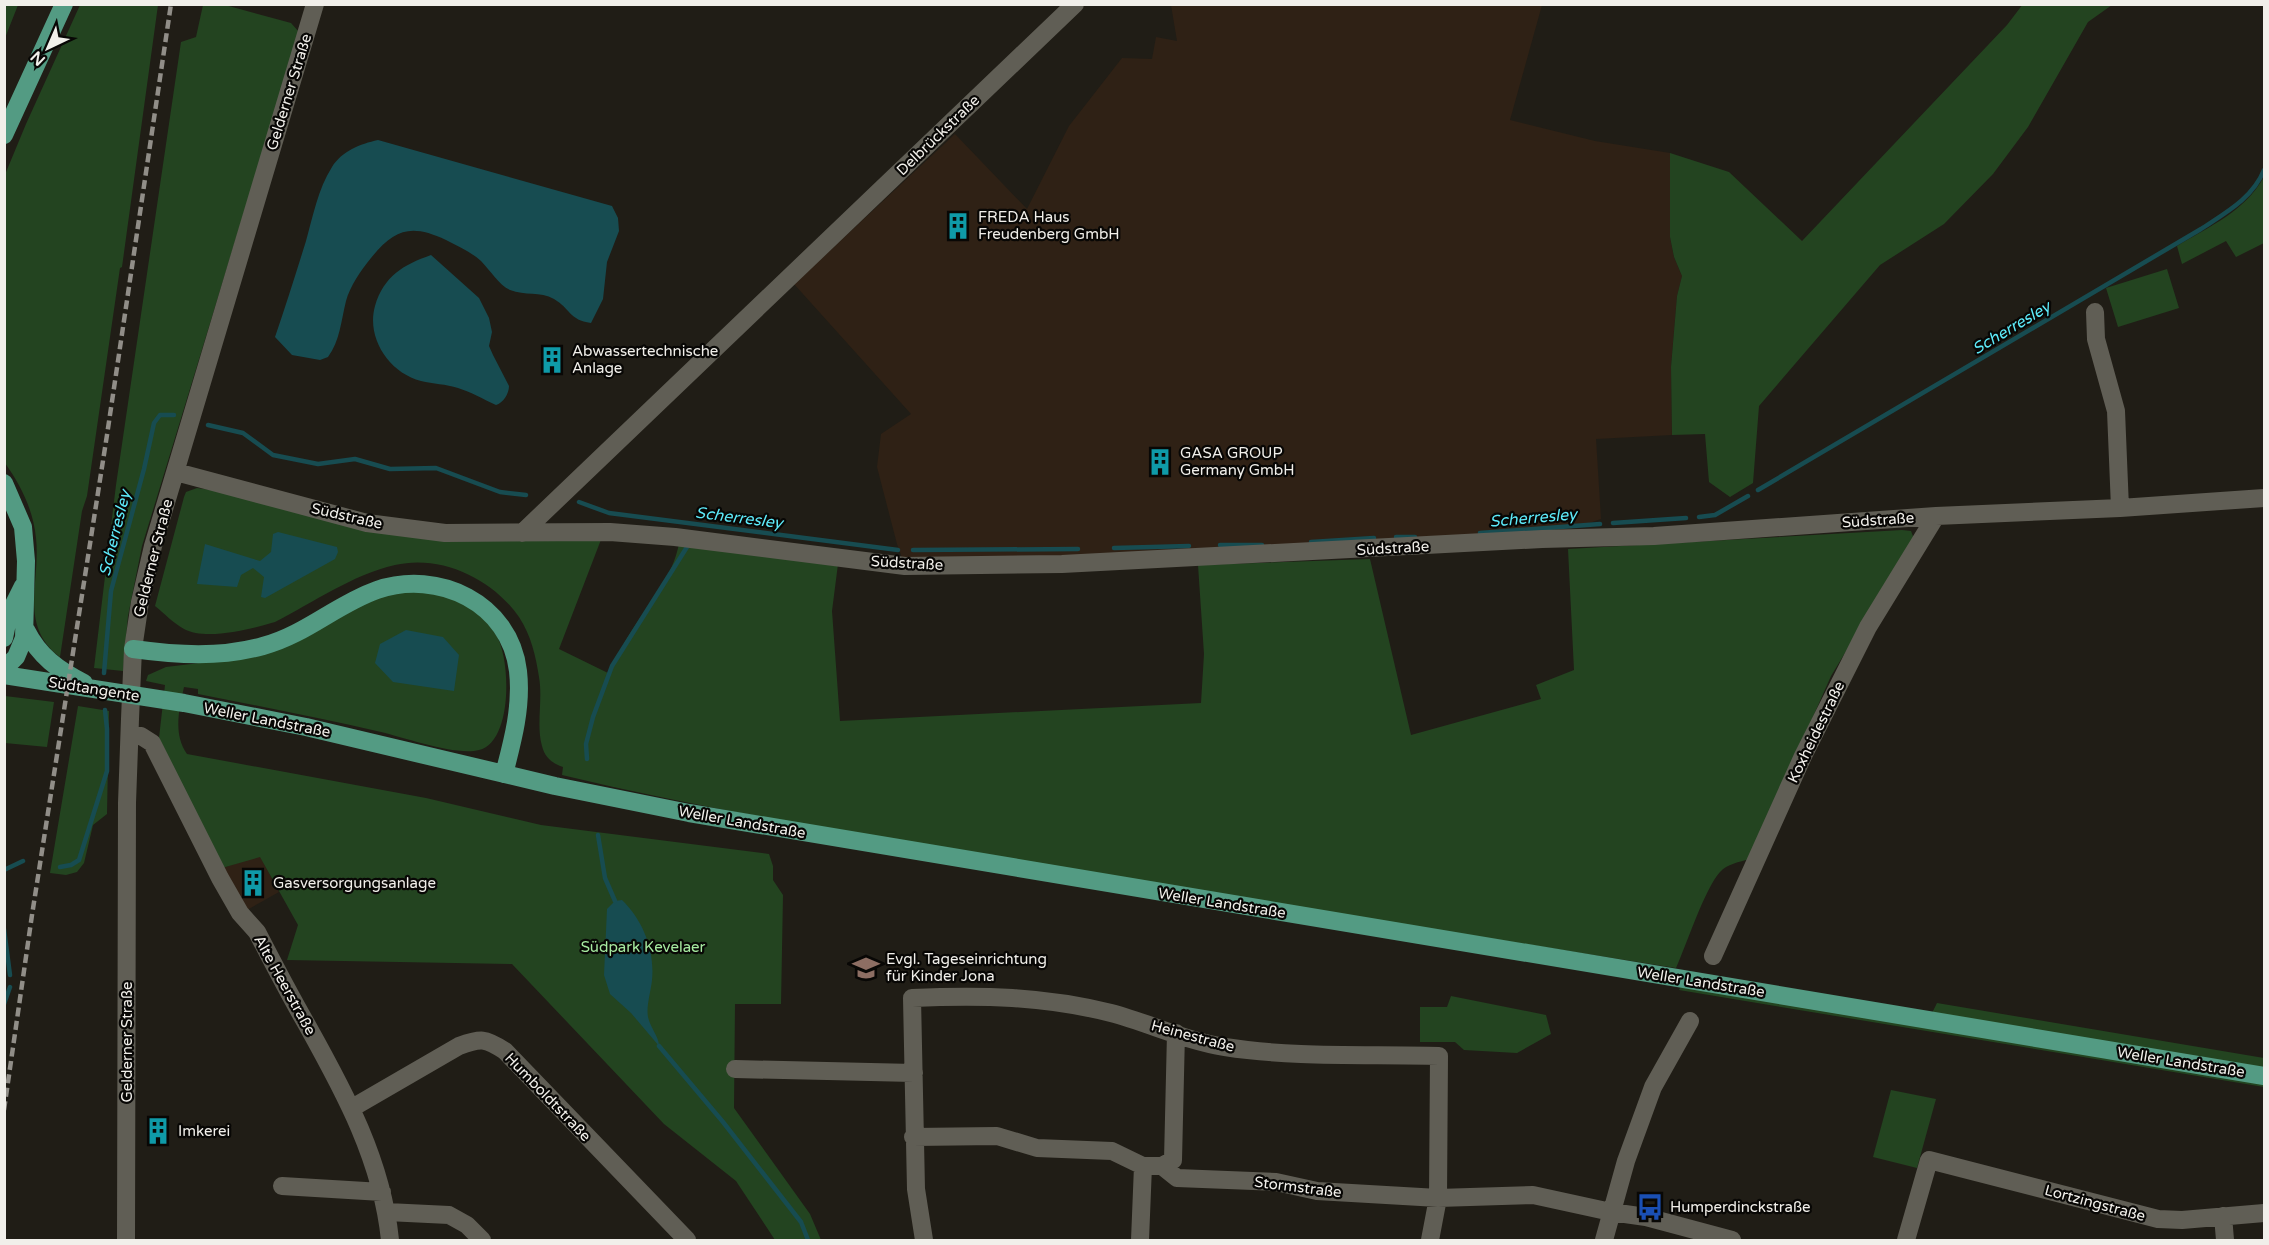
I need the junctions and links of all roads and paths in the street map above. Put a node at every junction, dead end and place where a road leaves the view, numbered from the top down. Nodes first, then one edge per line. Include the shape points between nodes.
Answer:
1 (63, 4) edge
2 (315, 4) edge
3 (1075, 4) edge
4 (4, 135) edge
5 (2095, 312) dead end
6 (177, 472) junction
7 (6, 491) edge
8 (2265, 498) edge
9 (2120, 508) junction
10 (1936, 516) junction
11 (522, 533) junction
12 (25, 582) junction
13 (26, 630) junction
14 (4, 638) edge
15 (133, 649) junction
16 (4, 669) edge
17 (4, 675) edge
18 (100, 690) junction
19 (184, 704) joint
20 (130, 735) junction
21 (504, 774) junction
22 (1713, 956) dead end
23 (1690, 1021) dead end
24 (1176, 1033) junction
25 (735, 1069) dead end
26 (914, 1072) junction
27 (2265, 1076) edge
28 (352, 1108) junction
29 (913, 1137) junction
30 (1143, 1166) junction
31 (1162, 1166) junction
32 (282, 1186) dead end
33 (382, 1192) junction
34 (1438, 1198) junction
35 (387, 1212) junction
36 (1611, 1212) junction
37 (2265, 1213) edge
38 (2223, 1216) junction
39 (126, 1240) edge
40 (390, 1240) edge
41 (482, 1240) edge
42 (687, 1240) edge
43 (924, 1240) edge
44 (1140, 1240) edge
45 (1430, 1240) edge
46 (1604, 1240) edge
47 (1732, 1240) edge
48 (1906, 1240) edge
49 (2225, 1240) edge

1 - 4 main road
2 - 6 street, Gelderner Straße
3 - 11 street, Delbrückstraße
5 - 9 street via 2096,339 2116,411
6 - 11 street, Südstraße via 367,523 445,533
6 - 15 street, Gelderner Straße via 153,546
7 - 12 main road via 23,527
8 - 9 street, Südstraße
9 - 10 street, Südstraße
10 - 11 street, Südstraße via 1654,536 1062,564 906,566 675,537 610,532
10 - 22 street, Koxheidestraße via 1868,627 1803,756
12 - 13 main road
12 - 14 main road via 9,614
13 - 16 main road via 16,657
13 - 18 main road via 46,659
15 - 20 street, Gelderner Straße
15 - 21 main road via 197,655 243,651 292,635 377,590 408,583 444,586 466,596 493,617 513,652 518,705
17 - 18 main road, Südtangente
18 - 19 main road, Südtangente
19 - 21 main road, Weller Landstraße via 306,727
20 - 28 street, Alte Heerstraße via 152,743 220,878 240,913 257,932
20 - 39 street, Gelderner Straße
21 - 27 main road, Weller Landstraße via 688,813
23 - 36 street via 1653,1087
24 - 26 street, Heinestraße via 1053,1000 912,998
24 - 31 street via 1173,1160
24 - 34 street, Heinestraße via 1222,1046 1265,1052 1439,1056
25 - 26 street
26 - 29 street, Heinestraße
28 - 33 street, Alte Heerstraße
28 - 42 street, Humboldtstraße via 459,1046 488,1040 505,1051
29 - 30 street via 998,1136 1037,1148 1112,1151
29 - 43 street, Heinestraße
30 - 31 street
30 - 44 street
31 - 34 street, Stormstraße via 1177,1178 1276,1182 1317,1191
32 - 33 street
33 - 35 street, Alte Heerstraße
34 - 36 street, Stormstraße via 1533,1195
34 - 45 street, Heinestraße
35 - 40 street, Alte Heerstraße
35 - 41 street via 449,1215
36 - 46 street
36 - 47 street via 1646,1217
37 - 38 street, Lortzingstraße
38 - 48 street, Lortzingstraße via 2158,1219 1929,1160
38 - 49 street

